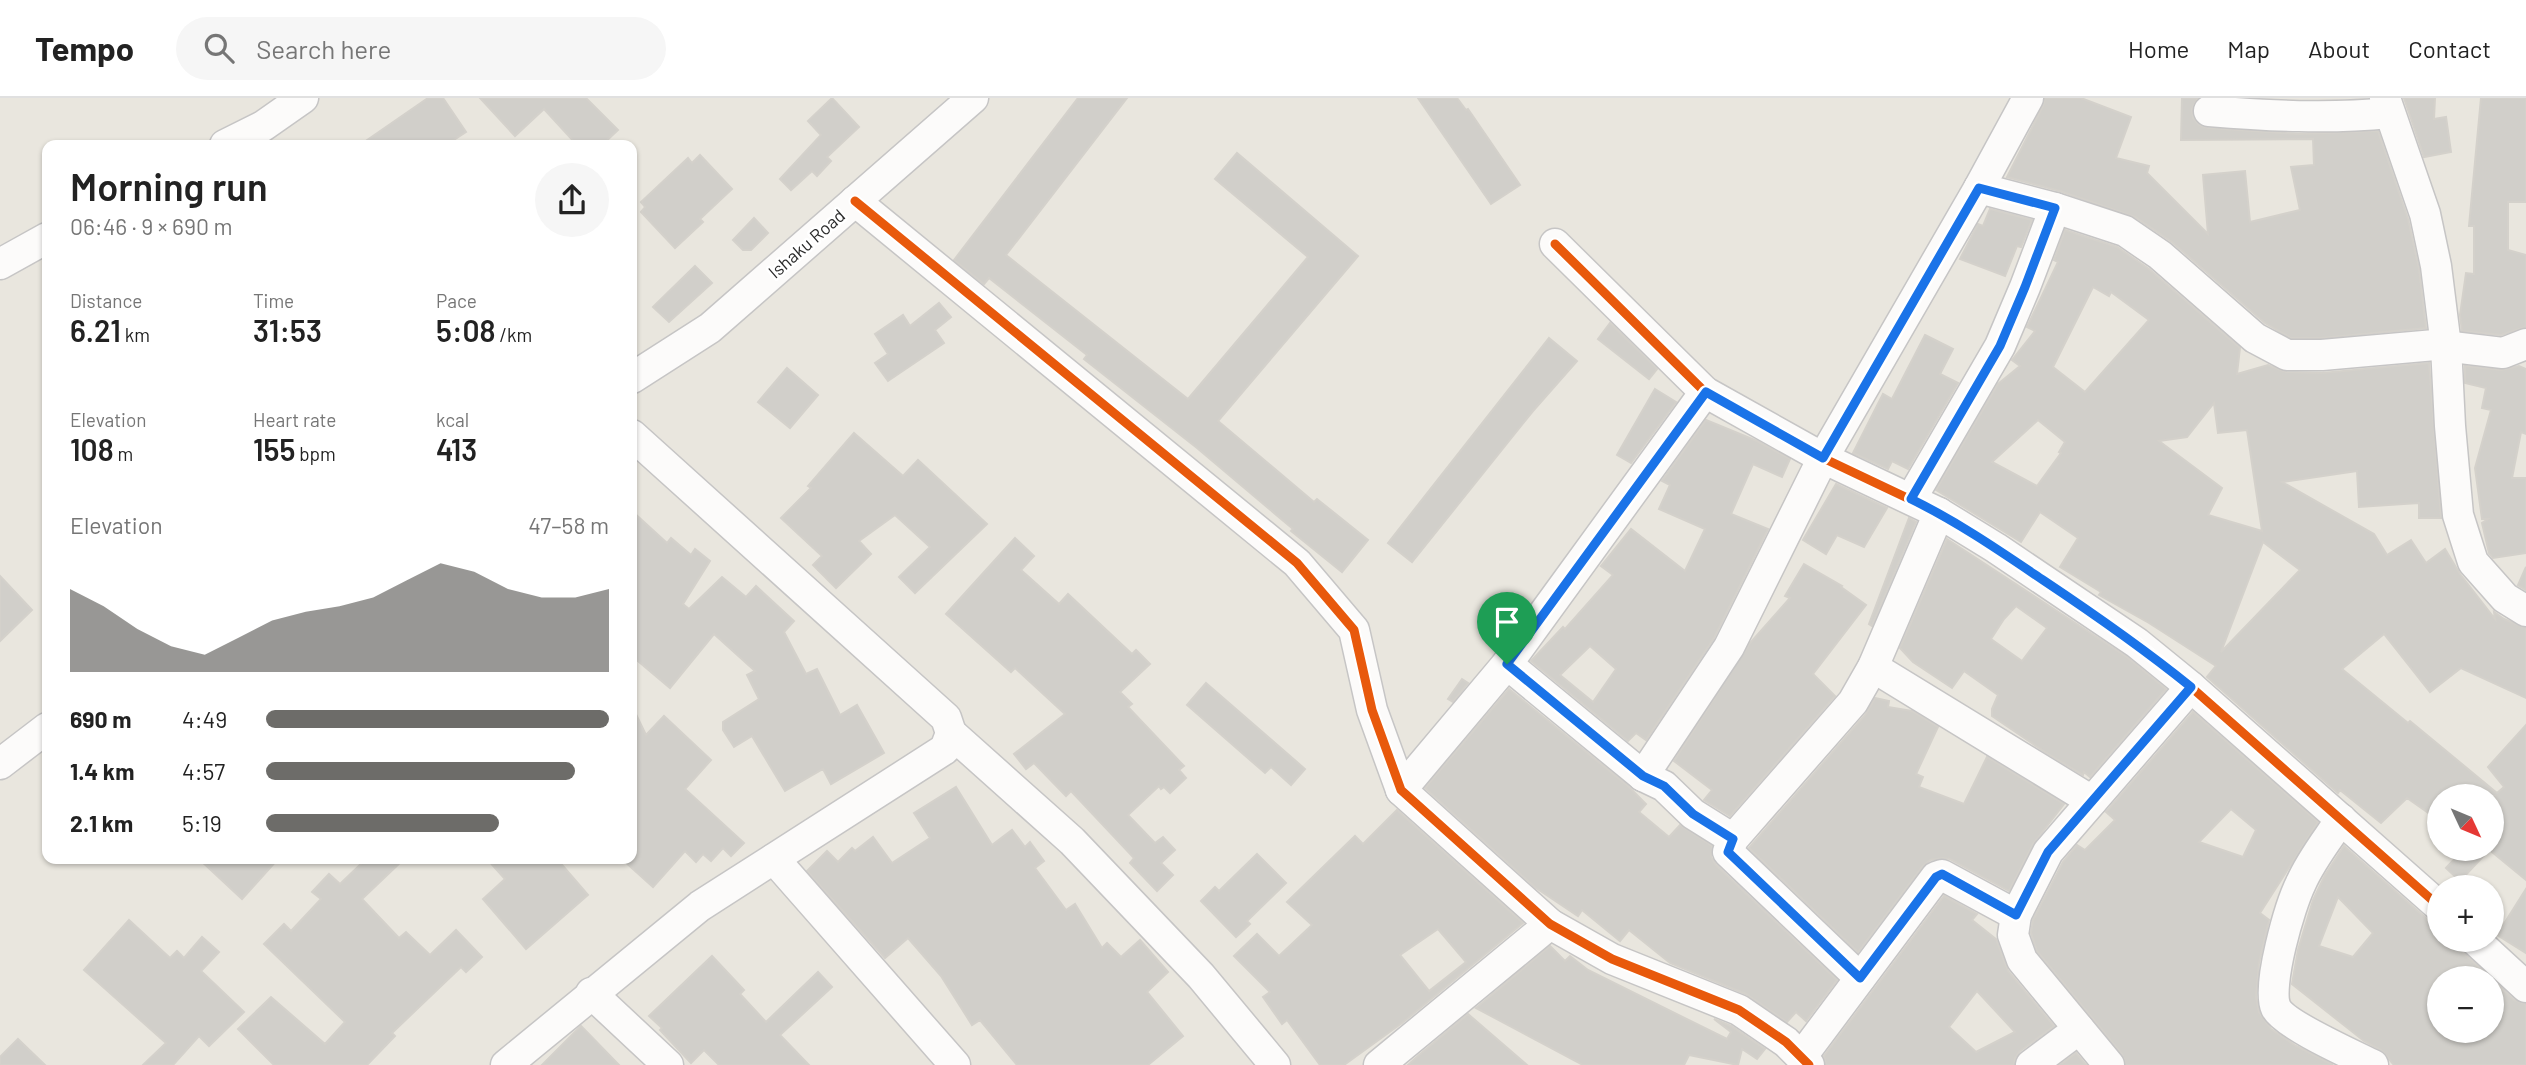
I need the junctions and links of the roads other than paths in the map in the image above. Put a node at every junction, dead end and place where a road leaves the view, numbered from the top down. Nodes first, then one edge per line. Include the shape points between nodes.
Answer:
1 (303, 98) edge
2 (973, 98) edge
3 (2028, 98) edge
4 (2387, 106) edge
5 (2209, 111) dead end
6 (235, 140) edge
7 (1979, 188) junction
8 (855, 201) junction
9 (2055, 208) junction
10 (42, 241) edge
11 (1555, 244) dead end
12 (0, 264) edge
13 (2526, 344) edge
14 (2446, 346) junction
15 (637, 375) edge
16 (1706, 392) junction
17 (637, 440) edge
18 (1823, 458) junction
19 (1911, 499) junction
20 (1939, 513) junction
21 (2526, 611) edge
22 (1507, 664) junction
23 (1873, 667) junction
24 (2191, 687) junction
25 (42, 732) edge
26 (951, 733) junction
27 (0, 764) edge
28 (1643, 776) junction
29 (1401, 790) junction
30 (2091, 801) junction
31 (2341, 819) junction
32 (1733, 839) junction
33 (774, 859) junction
34 (2427, 896) edge
35 (2016, 915) junction
36 (1550, 924) junction
37 (2488, 952) edge
38 (1860, 978) junction
39 (2526, 987) edge
40 (591, 993) junction
41 (2079, 1029) junction
42 (1806, 1061) edge
43 (506, 1065) edge
44 (668, 1065) edge
45 (955, 1065) edge
46 (1275, 1065) edge
47 (1379, 1065) edge
48 (2031, 1065) edge
49 (2109, 1065) edge
50 (2373, 1065) edge

1 - 6 street
2 - 8 street, Ishaku Road
3 - 7 street
4 - 5 street via 2343,118
4 - 14 street via 2425,214
7 - 9 street
7 - 18 street
8 - 15 street, Ishaku Road via 710,328
8 - 29 street via 1297,563 1354,631 1372,710
9 - 14 street via 2125,231 2160,255 2255,338 2287,355
9 - 19 street via 2000,346
10 - 12 street
11 - 16 street
13 - 14 street via 2503,353
14 - 21 street via 2458,515 2473,562 2505,598
16 - 18 street
16 - 22 street
17 - 26 street via 946,718
18 - 19 street
18 - 28 street via 1729,647
19 - 20 street
20 - 23 street
20 - 24 street via 2137,643
22 - 28 street
22 - 29 street
23 - 30 street
23 - 32 street via 1853,702
24 - 30 street
24 - 31 street
25 - 27 street
26 - 33 street via 944,749
26 - 46 street via 1072,841 1201,976
28 - 32 street via 1664,786 1693,814
29 - 36 street
30 - 35 street via 2048,852
31 - 34 street
31 - 50 street via 2301,882 2282,938 2273,994 2277,1009 2288,1020
32 - 38 street via 1728,852
33 - 40 street via 700,905
33 - 45 street
35 - 38 street via 1942,874
35 - 41 street via 2012,935 2022,960
36 - 42 street via 1612,959 1739,1010
36 - 47 street
37 - 39 street
38 - 42 street
40 - 43 street
40 - 44 street
41 - 48 street
41 - 49 street

